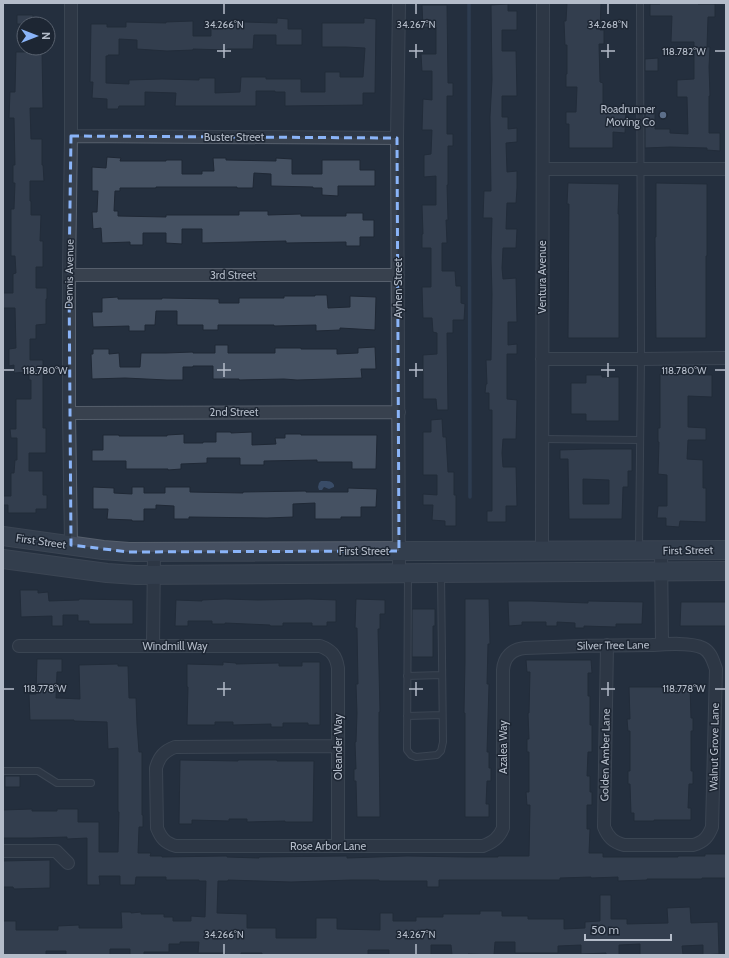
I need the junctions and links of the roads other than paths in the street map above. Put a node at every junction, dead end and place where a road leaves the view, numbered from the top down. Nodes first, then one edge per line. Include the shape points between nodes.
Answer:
1 (71, 3) edge
2 (399, 3) edge
3 (542, 3) edge
4 (640, 3) edge
5 (72, 136) junction
6 (397, 138) junction
7 (726, 168) edge
8 (543, 170) junction
9 (640, 170) junction
10 (69, 275) junction
11 (398, 275) junction
12 (726, 358) edge
13 (542, 359) junction
14 (641, 359) junction
15 (399, 412) junction
16 (69, 413) junction
17 (542, 439) junction
18 (640, 440) junction
19 (3, 536) edge
20 (71, 545) junction
21 (542, 550) junction
22 (639, 550) junction
23 (661, 550) junction
24 (726, 550) edge
25 (399, 551) junction
26 (154, 552) junction
27 (3, 559) edge
28 (726, 571) edge
29 (662, 572) junction
30 (404, 573) junction
31 (441, 573) junction
32 (154, 575) junction
33 (662, 644) junction
34 (607, 645) junction
35 (18, 646) dead end
36 (153, 646) junction
37 (330, 651) joint
38 (512, 652) joint
39 (710, 655) joint
40 (442, 675) junction
41 (407, 676) junction
42 (442, 715) junction
43 (407, 716) junction
44 (338, 746) junction
45 (3, 771) edge
46 (91, 783) dead end
47 (706, 838) joint
48 (493, 842) joint
49 (338, 846) junction
50 (3, 851) edge
51 (68, 863) dead end

1 - 5 street, Dennis Avenue
2 - 6 street, Ayhen Street
3 - 8 street, Ventura Avenue
4 - 9 lane
5 - 6 street, Buster Street
5 - 10 street, Dennis Avenue
6 - 11 street, Ayhen Street
7 - 9 street
8 - 9 street
8 - 13 street, Ventura Avenue
9 - 14 lane
10 - 11 street, 3rd Street
10 - 16 street, Dennis Avenue
11 - 15 street, Ayhen Street
12 - 14 street
13 - 14 street
13 - 17 street, Ventura Avenue
14 - 18 lane
15 - 16 street, 2nd Street
15 - 25 street, Ayhen Street
16 - 20 street, Dennis Avenue
17 - 18 lane
17 - 21 street, Ventura Avenue
18 - 22 lane
19 - 20 main road, First Street
20 - 26 main road, First Street via 103,550
21 - 22 main road, First Street
21 - 25 main road, First Street
22 - 23 main road, First Street
23 - 24 main road, First Street
23 - 29 street
25 - 26 main road, First Street
25 - 30 street, Ayhen Street
26 - 32 street
27 - 32 main road, First Street via 107,573
28 - 29 main road, First Street
29 - 31 main road, First Street
29 - 33 street
30 - 31 main road, First Street
30 - 32 main road, First Street
30 - 41 lane
31 - 40 lane
32 - 36 street
33 - 34 street, Silver Tree Lane
33 - 39 street, Silver Tree Lane via 695,645 705,649
34 - 38 street, Silver Tree Lane via 520,648
34 - 47 street, Golden Amber Lane via 604,827 607,834 611,839 624,845 693,845
35 - 36 street, Windmill Way
36 - 37 street, Windmill Way via 320,646
37 - 44 street, Oleander Way via 338,668
38 - 48 street, Azalea Way via 503,665 503,828
39 - 47 street, Walnut Grove Lane via 716,668 712,827
40 - 41 lane
40 - 42 lane
41 - 43 lane
42 - 43 lane
42 - 43 lane via 441,751 437,755 416,757 407,750
44 - 49 street, Oleander Way
44 - 49 street, Rose Arbor Lane via 175,747 163,753 156,768 157,828 160,836 170,844
45 - 46 lane via 38,771 57,783
48 - 49 street, Rose Arbor Lane via 483,846
50 - 51 street via 56,851

